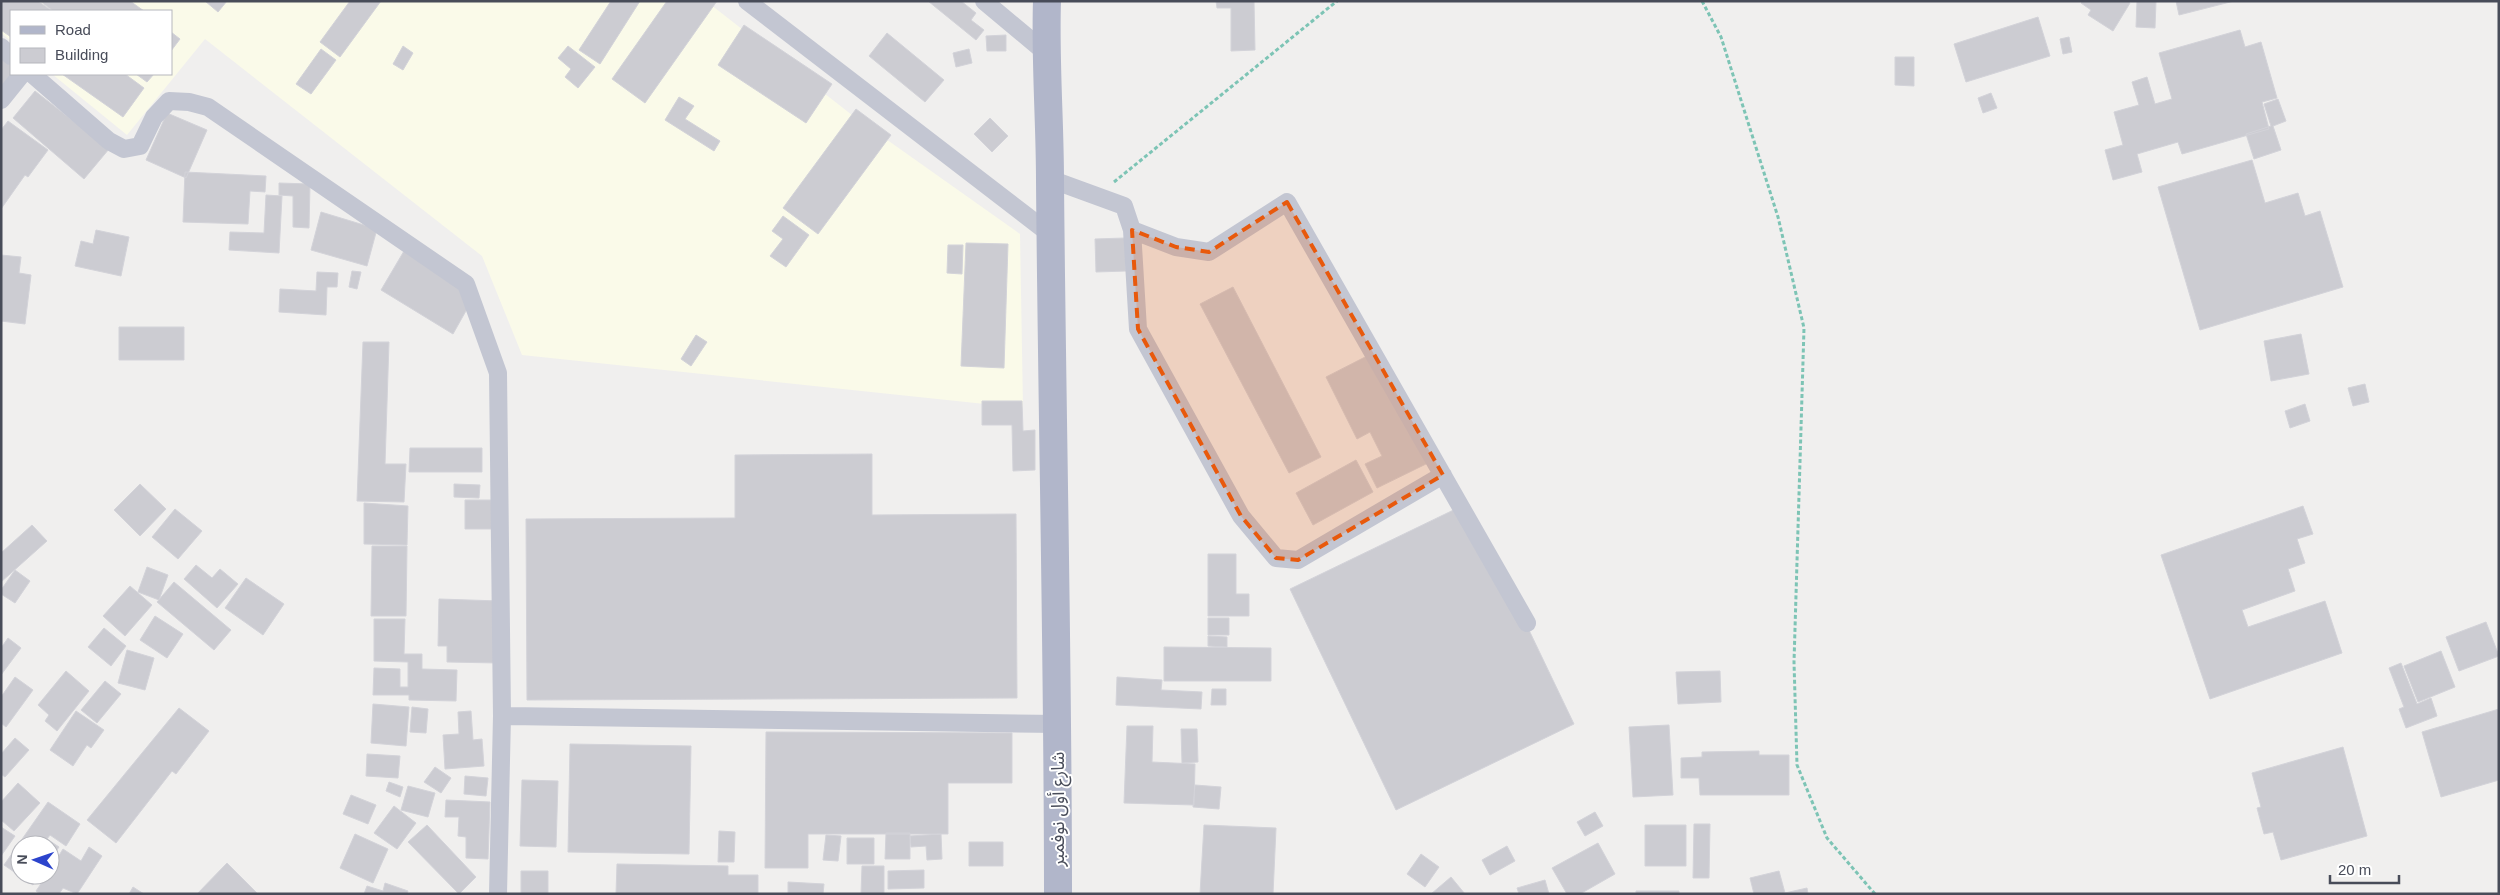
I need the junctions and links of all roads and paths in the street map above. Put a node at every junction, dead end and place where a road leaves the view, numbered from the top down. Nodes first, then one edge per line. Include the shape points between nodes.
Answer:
1 (747, 1) edge
2 (984, 1) edge
3 (1047, 1) edge
4 (1337, 1) edge
5 (1702, 1) edge
6 (1045, 52) junction
7 (21, 75) edge
8 (33, 75) edge
9 (1, 100) edge
10 (1050, 179) junction
11 (1097, 196) junction
12 (1132, 230) junction
13 (1050, 234) junction
14 (1442, 475) junction
15 (1527, 623) dead end
16 (502, 716) junction
17 (1058, 724) junction
18 (498, 894) edge
19 (1058, 894) edge
20 (1876, 894) edge

1 - 13 street
2 - 6 street
3 - 6 main road, شارع أول نوفمبر
4 - 11 path
5 - 20 path via 1721,37 1778,218 1804,328 1794,662 1797,765 1827,838
6 - 10 main road, شارع أول نوفمبر
7 - 9 street
8 - 16 street via 109,141 124,149 140,146 154,117 169,102 189,102 208,107 466,284 498,373
10 - 11 street
10 - 13 main road, شارع أول نوفمبر
11 - 12 street via 1124,206
12 - 14 street via 1176,247 1209,252 1287,202
12 - 14 street via 1138,329 1241,516 1276,558 1298,560
13 - 17 main road, شارع أول نوفمبر
14 - 15 street
16 - 17 street
16 - 18 street
17 - 19 main road, شارع أول نوفمبر

